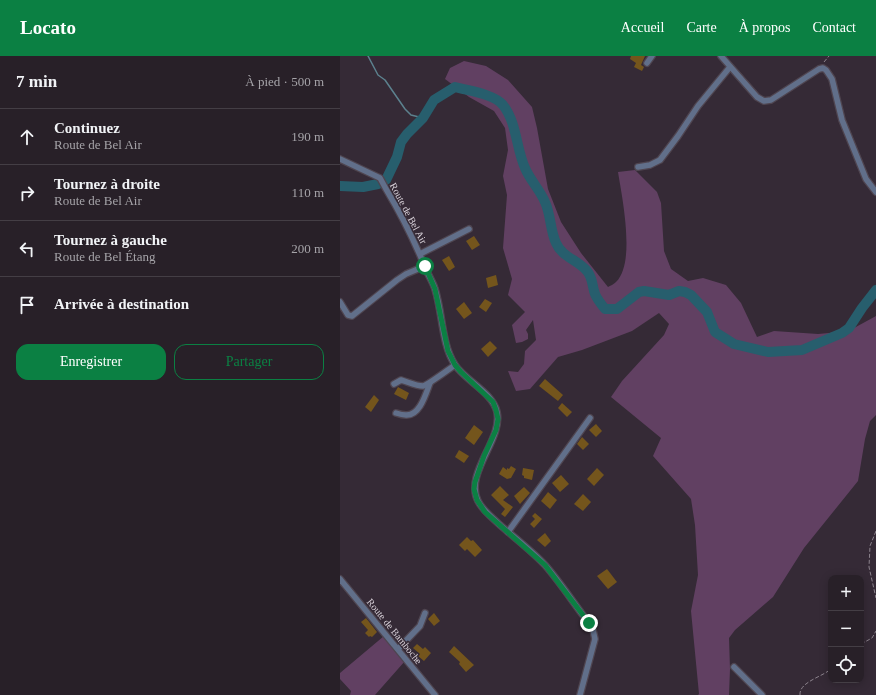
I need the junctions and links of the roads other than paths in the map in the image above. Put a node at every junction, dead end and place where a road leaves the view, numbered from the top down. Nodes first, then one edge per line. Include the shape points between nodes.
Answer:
1 (652, 56) edge
2 (721, 56) edge
3 (647, 63) dead end
4 (730, 67) junction
5 (340, 159) edge
6 (638, 167) dead end
7 (876, 192) edge
8 (469, 229) dead end
9 (420, 254) junction
10 (425, 266) junction
11 (340, 302) edge
12 (455, 365) junction
13 (430, 383) junction
14 (394, 384) dead end
15 (396, 413) dead end
16 (590, 418) dead end
17 (508, 532) junction
18 (340, 579) edge
19 (425, 612) dead end
20 (398, 649) junction
21 (734, 667) dead end
22 (435, 695) edge
23 (580, 695) edge
24 (762, 695) edge

1 - 3 street
2 - 4 street
4 - 6 street via 698,106 660,160
4 - 7 street via 757,97 764,101 771,100 819,69 826,70 832,79 842,120 866,179
5 - 9 street, Route de Bel Air via 380,178
8 - 9 street
9 - 10 street, Route de Bel Air
10 - 11 street via 397,280 352,316 348,316
10 - 12 street, Route de Bel Air via 435,289 448,351
12 - 13 street
12 - 17 street, Route de Bel Air via 493,402 496,410 496,430 484,456 474,489 477,500 485,512
13 - 14 street via 421,386 401,380
13 - 15 street via 416,412 406,415
16 - 17 street
17 - 23 street via 545,565 593,630 595,639
18 - 20 street, Route de Bamboche
19 - 20 street via 420,626
20 - 22 street, Route de Bamboche
21 - 24 street

